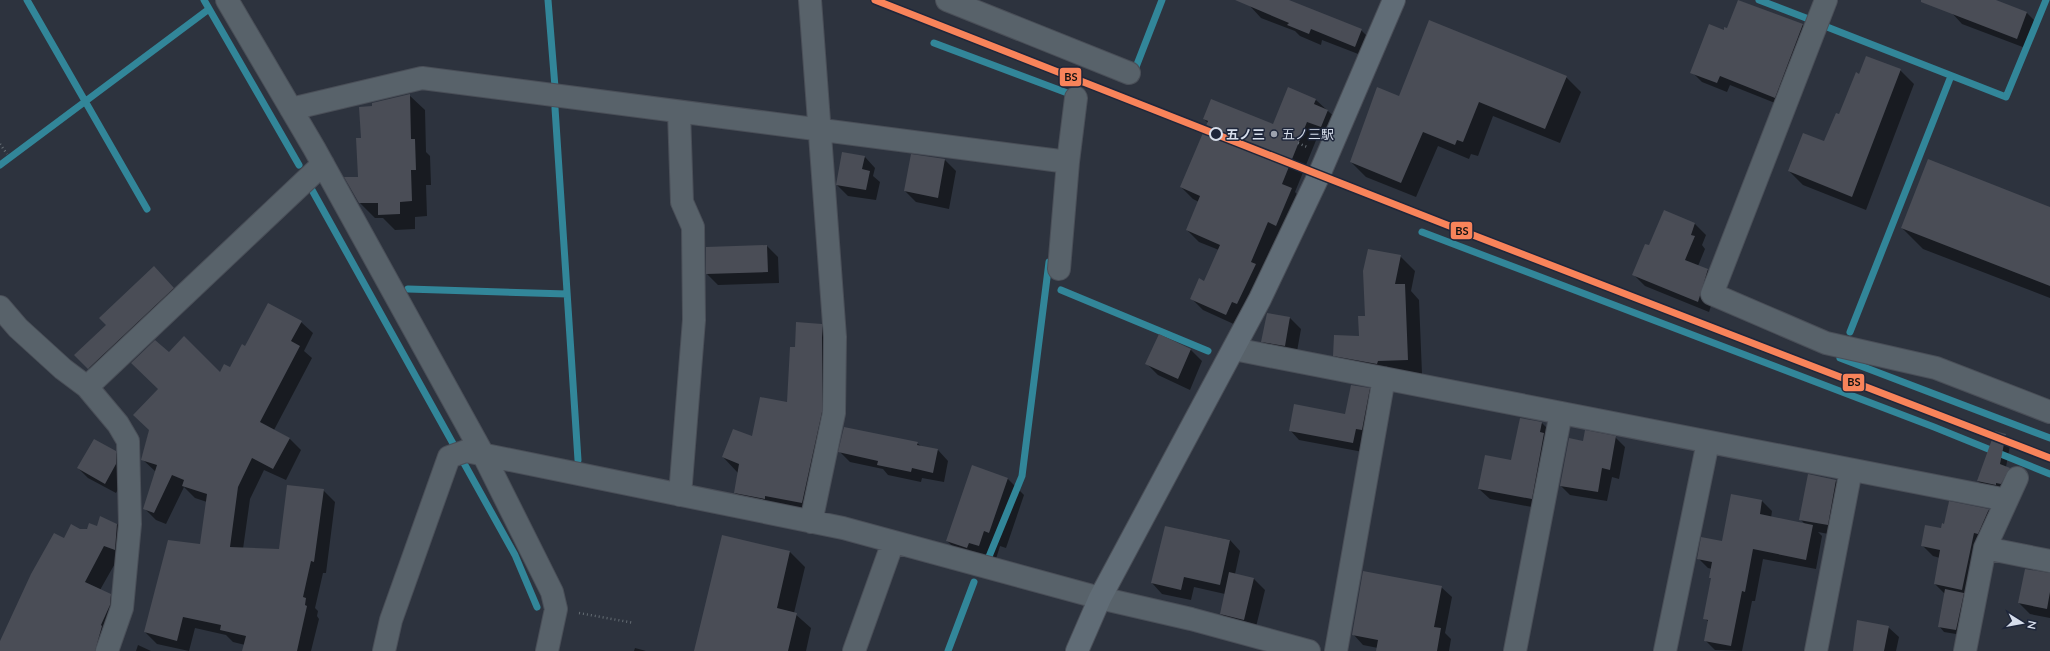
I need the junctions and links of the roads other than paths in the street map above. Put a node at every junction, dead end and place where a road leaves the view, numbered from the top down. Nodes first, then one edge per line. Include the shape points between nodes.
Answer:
1 (227, 0) edge
2 (810, 0) edge
3 (947, 0) edge
4 (1394, 0) edge
5 (1826, 0) edge
6 (1129, 73) dead end
7 (1076, 98) dead end
8 (291, 109) junction
9 (680, 112) junction
10 (820, 130) junction
11 (1068, 162) junction
12 (323, 164) junction
13 (1059, 269) dead end
14 (0, 307) edge
15 (1234, 349) junction
16 (1384, 378) junction
17 (87, 387) junction
18 (2048, 406) edge
19 (1561, 413) junction
20 (1708, 442) junction
21 (467, 454) junction
22 (1851, 470) junction
23 (2017, 478) dead end
24 (680, 495) junction
25 (2007, 500) junction
26 (811, 522) junction
27 (894, 542) junction
28 (1985, 548) junction
29 (2050, 560) edge
30 (1100, 598) junction
31 (107, 651) edge
32 (384, 651) edge
33 (547, 651) edge
34 (854, 651) edge
35 (1077, 651) edge
36 (1309, 651) edge
37 (1336, 651) edge
38 (1515, 651) edge
39 (1665, 651) edge
40 (1816, 651) edge
41 (1965, 651) edge

1 - 8 street
2 - 10 street
3 - 6 street
4 - 15 street via 1319,175
5 - 18 street via 1712,294 1826,343 1936,368
7 - 11 street
8 - 9 street via 422,78
8 - 12 street
9 - 10 street
9 - 24 street via 682,202 693,227 694,320
10 - 11 street
10 - 26 street via 835,337 834,413
11 - 13 street
12 - 17 street
12 - 21 street
14 - 17 street via 18,328
15 - 16 street
15 - 30 street
16 - 19 street
16 - 37 street
17 - 31 street via 118,424 128,441 130,524 122,608
19 - 20 street
19 - 38 street
20 - 22 street
20 - 39 street
21 - 24 street
21 - 32 street via 391,620
21 - 33 street via 552,592 556,609
22 - 25 street
22 - 40 street
23 - 25 street
24 - 26 street
25 - 28 street
26 - 27 street
27 - 30 street
27 - 34 street
28 - 29 street
28 - 41 street
30 - 35 street
30 - 36 street via 1191,619

